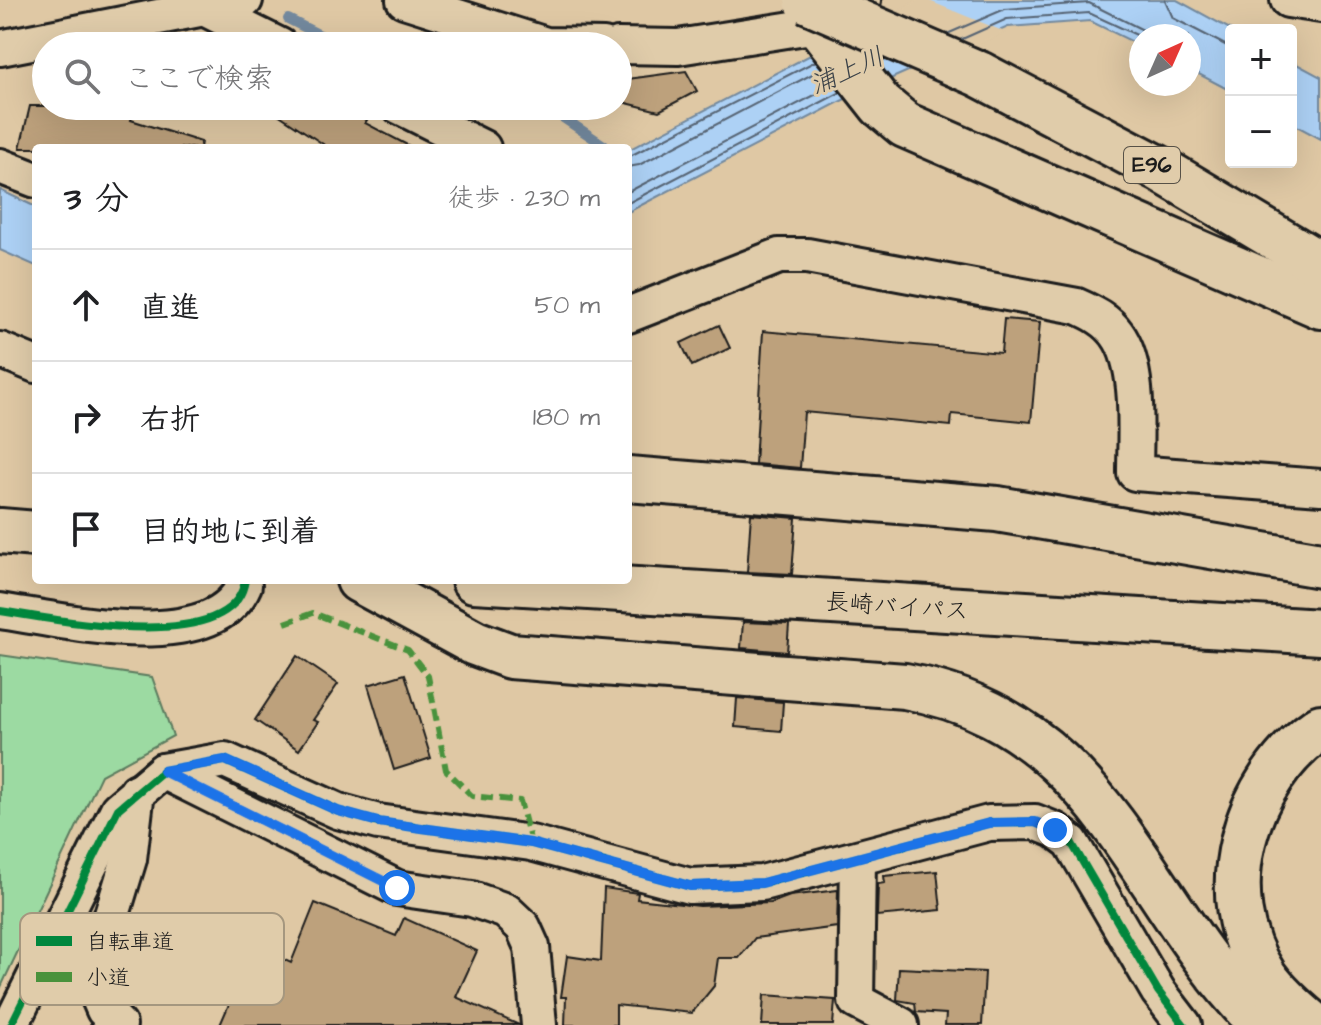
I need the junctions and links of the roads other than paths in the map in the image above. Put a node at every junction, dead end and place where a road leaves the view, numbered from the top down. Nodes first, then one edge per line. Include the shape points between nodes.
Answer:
1 (245, 0) edge
2 (404, 0) edge
3 (863, 0) edge
4 (1288, 0) edge
5 (1321, 5) edge
6 (204, 8) junction
7 (827, 15) edge
8 (82, 32) edge
9 (252, 32) edge
10 (505, 32) edge
11 (32, 42) edge
12 (632, 46) edge
13 (0, 48) edge
14 (982, 65) junction
15 (427, 120) edge
16 (475, 144) edge
17 (0, 166) edge
18 (32, 178) edge
19 (1321, 242) edge
20 (1321, 265) edge
21 (1321, 306) edge
22 (632, 313) edge
23 (0, 350) edge
24 (32, 363) edge
25 (632, 479) edge
26 (1321, 487) edge
27 (0, 531) edge
28 (32, 534) edge
29 (632, 560) edge
30 (1321, 565) edge
31 (366, 584) edge
32 (539, 584) edge
33 (244, 585) dead end
34 (0, 611) edge
35 (1321, 613) edge
36 (1321, 632) edge
37 (1321, 727) edge
38 (150, 781) junction
39 (858, 859) junction
40 (66, 913) edge
41 (113, 913) edge
42 (21, 1005) edge
43 (102, 1005) edge
44 (855, 1013) edge
45 (11, 1025) edge
46 (119, 1025) edge
47 (539, 1025) edge
48 (901, 1025) edge
49 (1184, 1025) edge
50 (1263, 1025) edge
51 (1313, 1025) edge

1 - 6 street
2 - 10 street
3 - 7 street
4 - 5 street
6 - 8 street
6 - 9 street
7 - 12 street via 678,47
7 - 14 highway, E96
7 - 21 highway via 881,105 905,125
11 - 13 street
14 - 19 highway, E96 via 1171,152
14 - 20 highway, E96
15 - 16 street
17 - 18 street
22 - 26 street via 779,256 807,256 1077,306 1100,317 1118,334 1125,351 1134,392 1135,473
23 - 24 street
25 - 30 highway via 997,509
27 - 28 highway
29 - 35 highway, 長崎バイパス
31 - 50 highway via 475,643 510,656 905,686 996,717 1048,753 1105,812 1197,947
32 - 36 highway, 長崎バイパス
33 - 34 street via 238,599 219,613 173,628 141,630
37 - 51 highway via 1283,761 1259,793 1239,856 1245,937 1265,977
38 - 39 street via 225,760 338,811 378,822 531,843 690,886 762,883
38 - 40 street via 118,809
38 - 41 street
38 - 47 street via 397,888 472,899 506,911 523,927 532,947
39 - 44 street
39 - 49 street via 989,823 1035,822 1055,830 1071,842 1158,991
42 - 45 street
43 - 46 street
44 - 48 street

